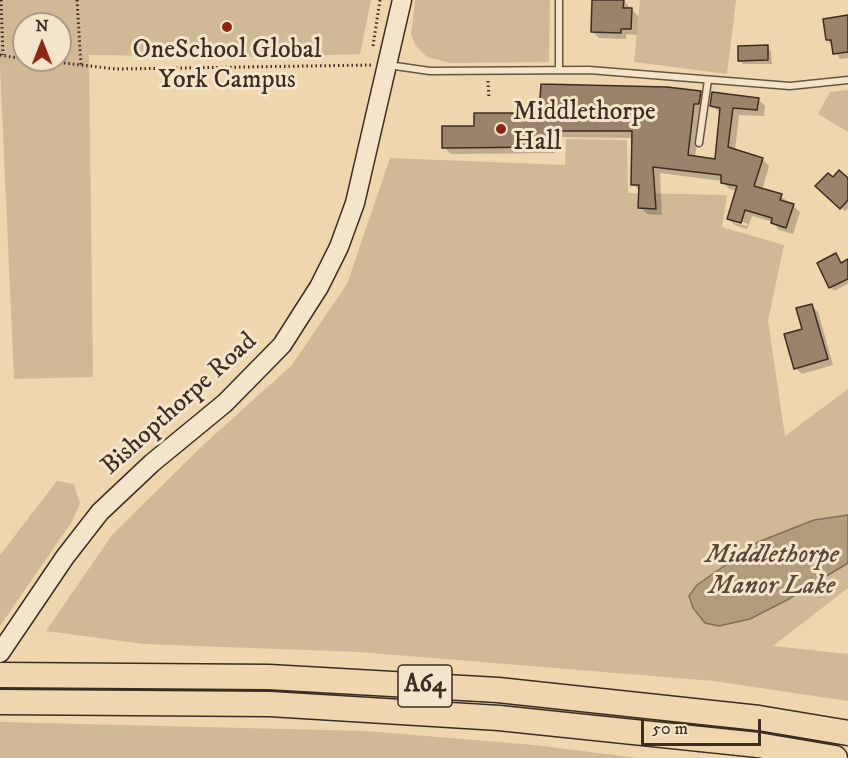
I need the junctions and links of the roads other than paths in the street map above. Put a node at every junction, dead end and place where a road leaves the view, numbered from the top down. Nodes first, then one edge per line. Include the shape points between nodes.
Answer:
1 (402, 0) edge
2 (559, 0) edge
3 (380, 65) junction
4 (559, 70) junction
5 (708, 80) junction
6 (848, 80) edge
7 (699, 143) dead end
8 (0, 653) edge
9 (0, 675) edge
10 (0, 702) edge
11 (848, 733) edge
12 (835, 758) edge

1 - 3 street, Bishopthorpe Road
2 - 4 lane
3 - 4 lane via 430,71
3 - 8 street, Bishopthorpe Road via 355,203 319,287 282,345 225,403 100,512
4 - 5 lane
5 - 6 lane via 790,86
5 - 7 lane
9 - 11 highway, A64 via 269,676 498,690 759,718
10 - 12 highway, A64 via 270,704 500,718 758,745

